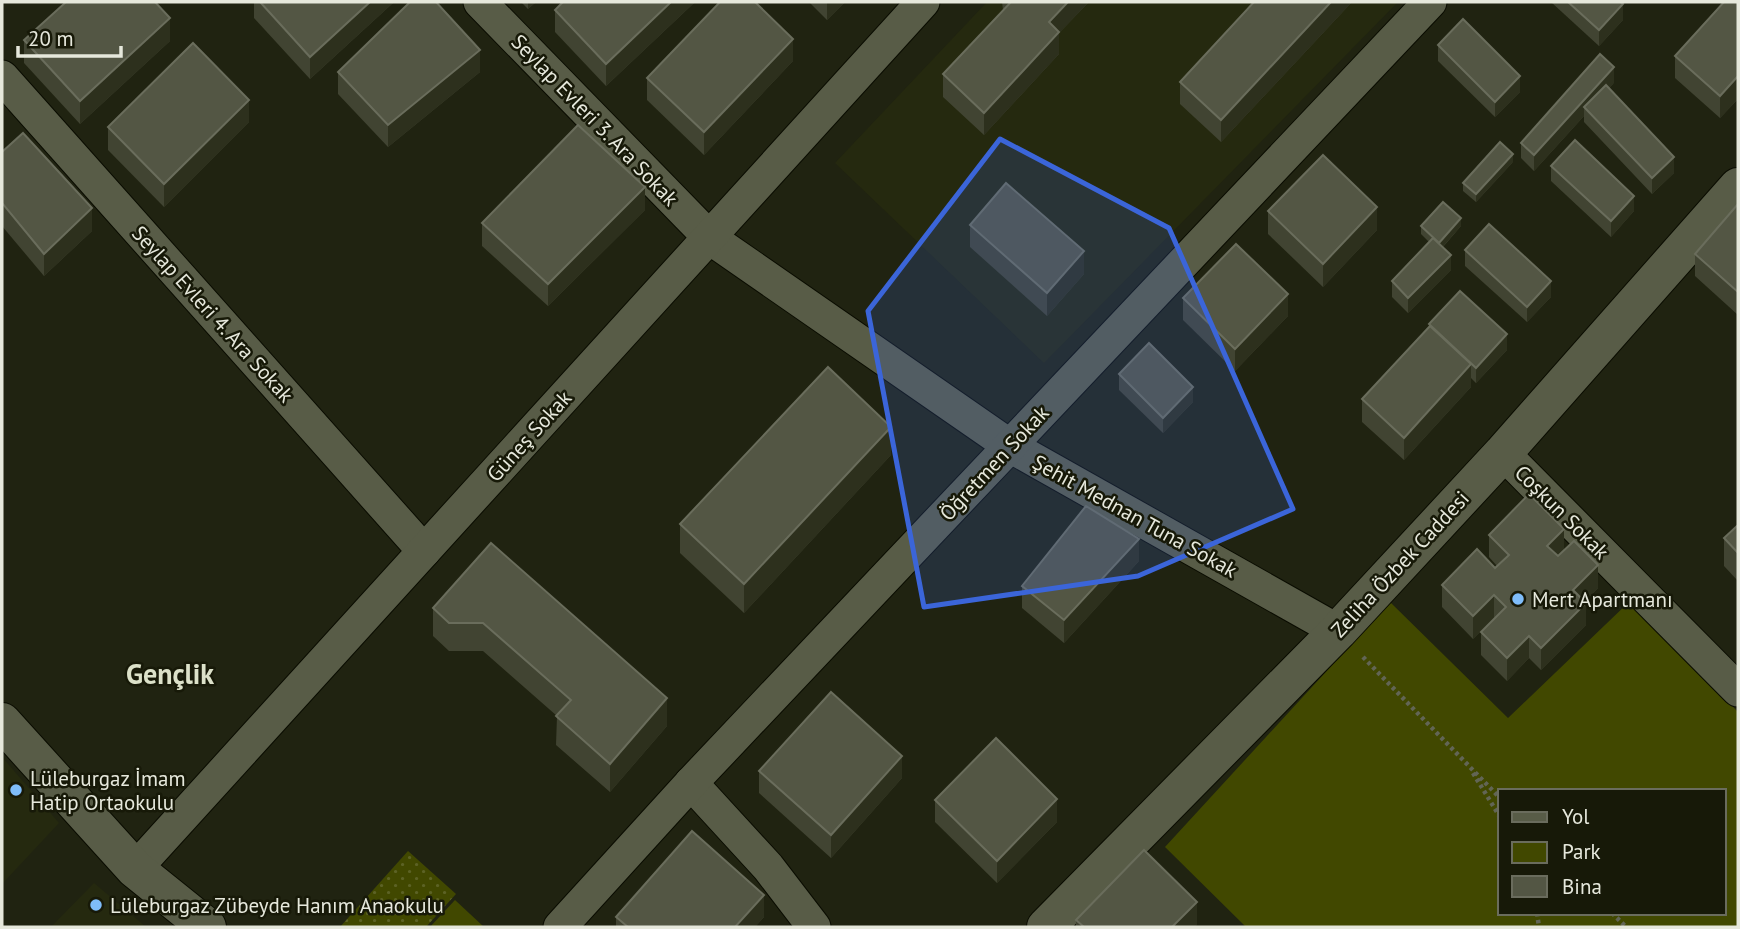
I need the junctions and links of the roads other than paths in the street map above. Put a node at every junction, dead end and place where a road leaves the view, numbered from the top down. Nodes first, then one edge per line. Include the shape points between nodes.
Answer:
1 (480, 2) edge
2 (923, 2) edge
3 (1430, 2) edge
4 (2, 77) edge
5 (1738, 187) edge
6 (710, 238) junction
7 (1010, 446) junction
8 (1503, 453) junction
9 (424, 551) junction
10 (1338, 631) junction
11 (1738, 690) edge
12 (2, 722) edge
13 (691, 783) junction
14 (135, 869) junction
15 (206, 927) edge
16 (560, 927) edge
17 (814, 927) edge
18 (1046, 927) edge

1 - 6 street, Seylap Evleri 3. Ara Sokak
2 - 6 street, Güneş Sokak
3 - 7 street, Öğretmen Sokak
4 - 9 street, Seylap Evleri 4. Ara Sokak
5 - 8 street, Zeliha Özbek Caddesi
6 - 7 street, Şehit Mednan Tuna Sokak
6 - 9 street, Güneş Sokak
7 - 10 street, Şehit Mednan Tuna Sokak
7 - 13 street, Öğretmen Sokak
8 - 10 street, Zeliha Özbek Caddesi
8 - 11 street, Coşkun Sokak
9 - 14 street, Güneş Sokak
10 - 18 street, Zeliha Özbek Caddesi
12 - 14 street
13 - 16 street, Öğretmen Sokak
13 - 17 street via 768,867
14 - 15 street

